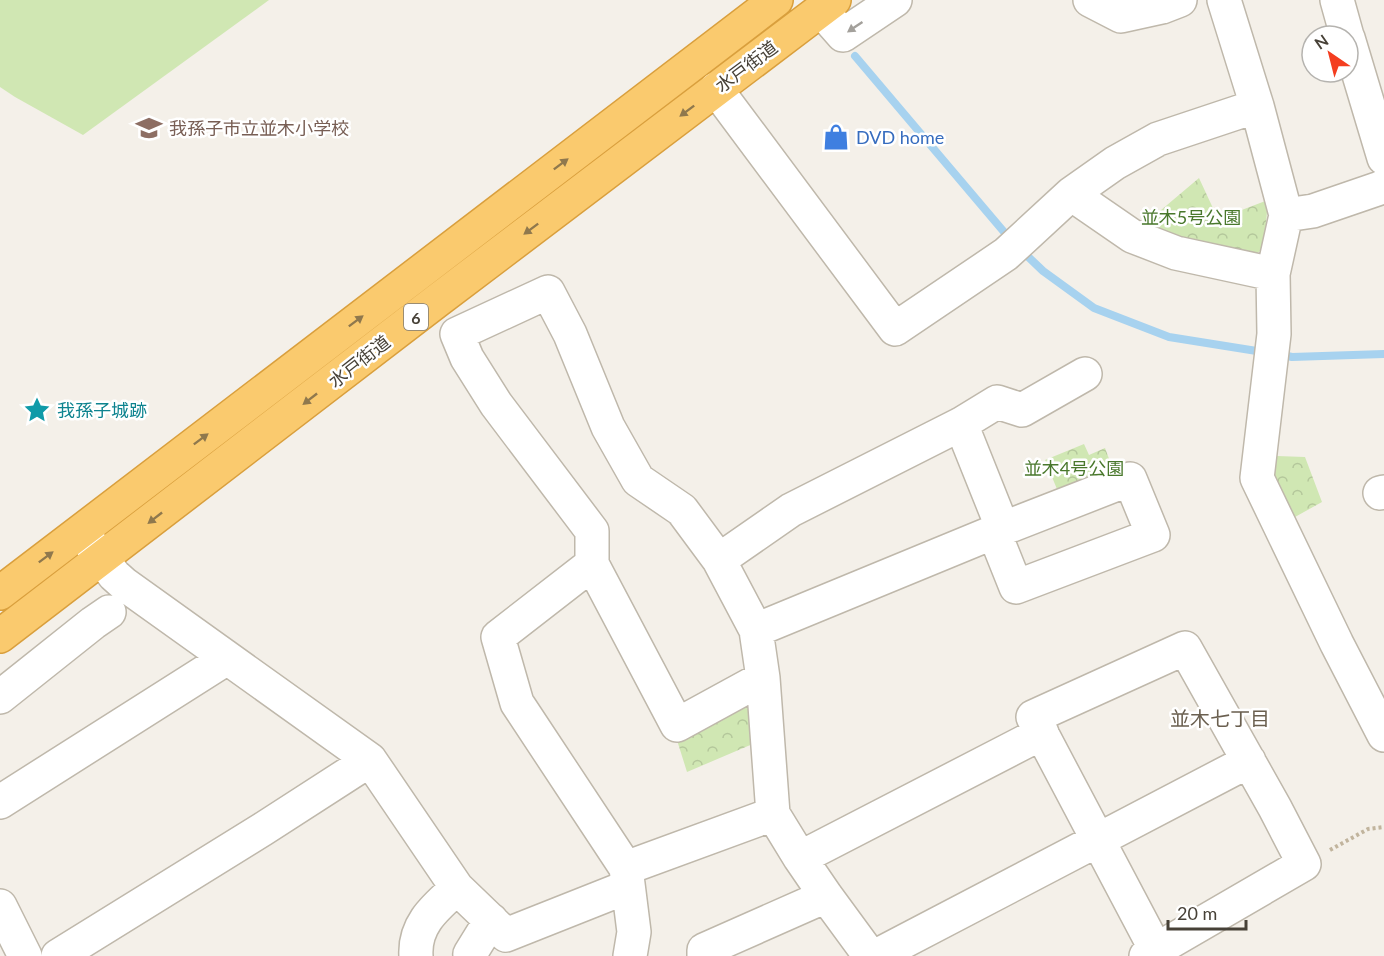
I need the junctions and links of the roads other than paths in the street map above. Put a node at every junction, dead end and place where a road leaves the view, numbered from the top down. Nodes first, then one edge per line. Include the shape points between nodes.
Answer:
1 (776, 0) edge
2 (895, 0) edge
3 (1090, 0) edge
4 (1180, 0) edge
5 (1224, 0) edge
6 (1337, 0) edge
7 (827, 5) edge
8 (1344, 24) edge
9 (1360, 77) edge
10 (716, 89) junction
11 (1257, 106) junction
12 (1384, 158) edge
13 (1384, 186) edge
14 (1071, 194) junction
15 (1286, 215) junction
16 (1273, 274) junction
17 (438, 300) junction
18 (458, 334) junction
19 (1085, 374) dead end
20 (961, 424) junction
21 (81, 531) junction
22 (101, 559) junction
23 (719, 560) junction
24 (592, 564) junction
25 (0, 593) edge
26 (109, 612) dead end
27 (756, 630) junction
28 (0, 636) edge
29 (227, 658) junction
30 (763, 678) junction
31 (0, 698) edge
32 (1042, 733) junction
33 (1384, 735) edge
34 (370, 760) junction
35 (1248, 761) junction
36 (0, 802) edge
37 (773, 814) junction
38 (1098, 840) junction
39 (800, 858) junction
40 (626, 877) junction
41 (457, 888) junction
42 (826, 896) junction
43 (0, 906) edge
44 (491, 920) junction
45 (1154, 954) edge
46 (25, 956) edge
47 (58, 956) edge
48 (417, 956) edge
49 (471, 956) edge
50 (630, 956) edge
51 (704, 956) edge
52 (870, 956) edge
53 (876, 956) edge

21 -> 1 highway, 水戸街道 / 6
2 -> 7 street via 843,35
3 - 4 street via 1121,16 1162,8
5 - 11 street
6 - 8 street
7 - 10 highway, 水戸街道 / 6
9 - 12 street
10 - 14 street via 895,329 1006,254
10 -> 17 highway, 水戸街道 / 6
11 - 14 street via 1158,139
11 - 15 street
13 - 15 street via 1313,211
14 - 16 street via 1132,236 1176,253
15 - 16 street
16 - 33 street via 1274,334 1257,478
17 - 18 street
17 -> 22 highway, 水戸街道 / 6
18 - 23 street via 548,292 570,334 608,427 638,480 682,510
18 - 24 street via 467,358 496,404 592,531
19 - 20 street via 1022,410 997,402
20 - 23 street via 791,510
20 - 27 street via 999,530
21 - 22 street
25 -> 21 highway, 水戸街道 / 6
22 - 28 highway, 水戸街道 / 6
22 - 29 street via 124,584
23 - 27 street
24 - 30 street via 676,724
24 - 40 street via 498,637 517,703
26 - 31 street
27 - 30 street
29 - 34 street
29 - 36 street
30 - 37 street
32 - 35 street via 1033,717 1185,648
32 - 38 street
32 - 39 street
34 - 41 street
34 - 47 street
35 - 38 street
35 - 45 street via 1304,864
37 - 39 street
37 - 40 street
38 - 45 street
38 - 53 street
39 - 42 street
40 - 44 street via 506,935
40 - 50 street via 634,932
41 - 44 street
41 - 48 street via 422,924
42 - 51 street via 704,950
42 - 52 street
43 - 46 street
44 - 49 street

